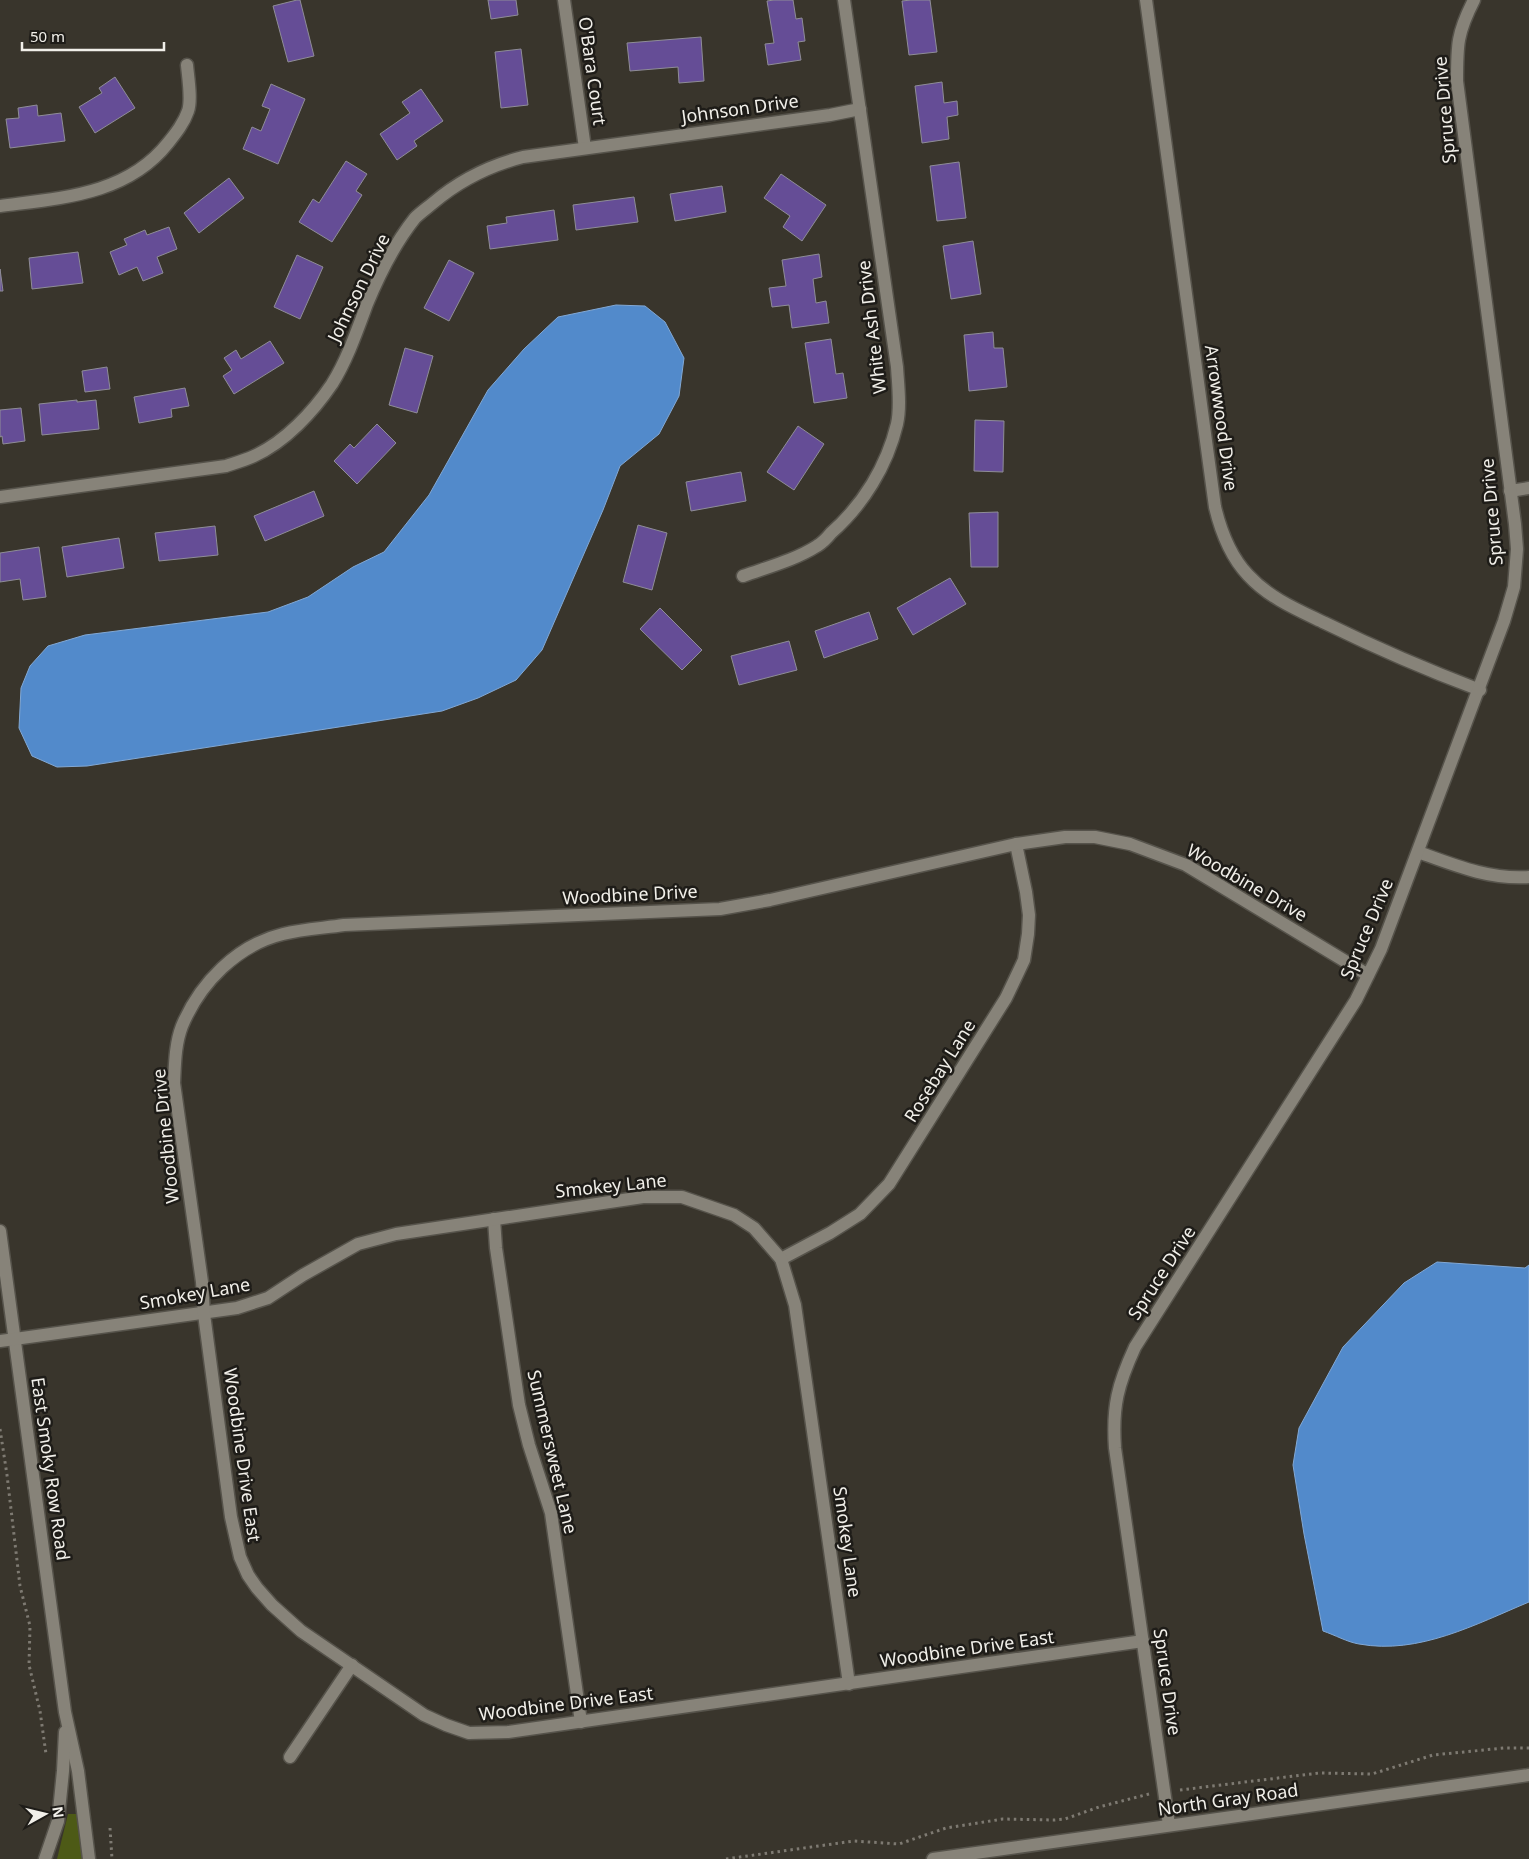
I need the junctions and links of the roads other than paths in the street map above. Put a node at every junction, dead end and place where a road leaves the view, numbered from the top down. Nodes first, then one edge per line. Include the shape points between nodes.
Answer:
1 (564, 0) edge
2 (844, 0) edge
3 (1146, 0) edge
4 (1474, 0) edge
5 (187, 65) dead end
6 (860, 109) junction
7 (585, 148) junction
8 (0, 206) edge
9 (1529, 488) edge
10 (1510, 492) junction
11 (0, 498) edge
12 (743, 576) dead end
13 (1480, 690) junction
14 (1016, 844) junction
15 (1418, 852) junction
16 (1529, 877) edge
17 (1368, 975) junction
18 (494, 1219) junction
19 (0, 1230) edge
20 (780, 1259) junction
21 (204, 1314) junction
22 (15, 1339) junction
23 (0, 1341) edge
24 (1143, 1641) junction
25 (352, 1664) junction
26 (849, 1684) junction
27 (65, 1712) junction
28 (581, 1722) junction
29 (290, 1757) dead end
30 (1529, 1775) edge
31 (1170, 1825) junction
32 (45, 1859) edge
33 (89, 1859) edge
34 (933, 1859) edge

1 - 7 street, O'Bara Court
2 - 6 street, White Ash Drive
3 - 13 street, Arrowwood Drive via 1221,532 1247,575 1272,595 1372,646
4 - 10 street, Spruce Drive via 1463,22 1457,46 1457,81
5 - 8 street via 189,109 180,128 159,154 120,182 99,190 66,198
6 - 7 street, Johnson Drive
6 - 12 street, White Ash Drive via 897,367 897,423 889,449 869,490 850,517 818,546
7 - 11 street, Johnson Drive via 498,164 447,191 416,218 392,253 332,383 312,411 286,436 256,455 226,466
9 - 10 street
10 - 13 street, Spruce Drive via 1517,549 1514,587
13 - 15 street, Spruce Drive
14 - 17 street, Woodbine Drive via 1065,837 1095,837 1130,844 1186,865
14 - 20 street, Rosebay Lane via 1026,892 1028,934 1024,960 1006,998 889,1184 860,1214 830,1234
14 - 21 street, Woodbine Drive via 720,909 344,925 282,934 260,942 218,970 203,987 182,1027 175,1055 174,1083
15 - 16 street via 1479,873
15 - 17 street, Spruce Drive
17 - 24 street, Spruce Drive via 1342,1025 1136,1347 1118,1388 1113,1424 1115,1448
18 - 20 street, Smokey Lane via 643,1197 682,1196 734,1215 754,1228
18 - 21 street, Smokey Lane via 396,1234 358,1244 268,1298
18 - 28 street, Summersweet Lane via 519,1406 551,1513
19 - 22 street, East Smoky Row Road
20 - 26 street, Smokey Lane via 795,1304
21 - 22 street, Smokey Lane
21 - 25 street, Woodbine Drive East via 231,1517 240,1557 257,1588 272,1605 301,1630
22 - 23 street, Smokey Lane
22 - 27 street, East Smoky Row Road
24 - 26 street, Woodbine Drive East
24 - 31 street, Spruce Drive
25 - 28 street, Woodbine Drive East via 424,1715 469,1732 508,1732
25 - 29 street
26 - 28 street, Woodbine Drive East
27 - 32 street via 58,1821
27 - 33 street via 78,1771
30 - 31 street, North Gray Road
31 - 34 street, North Gray Road

